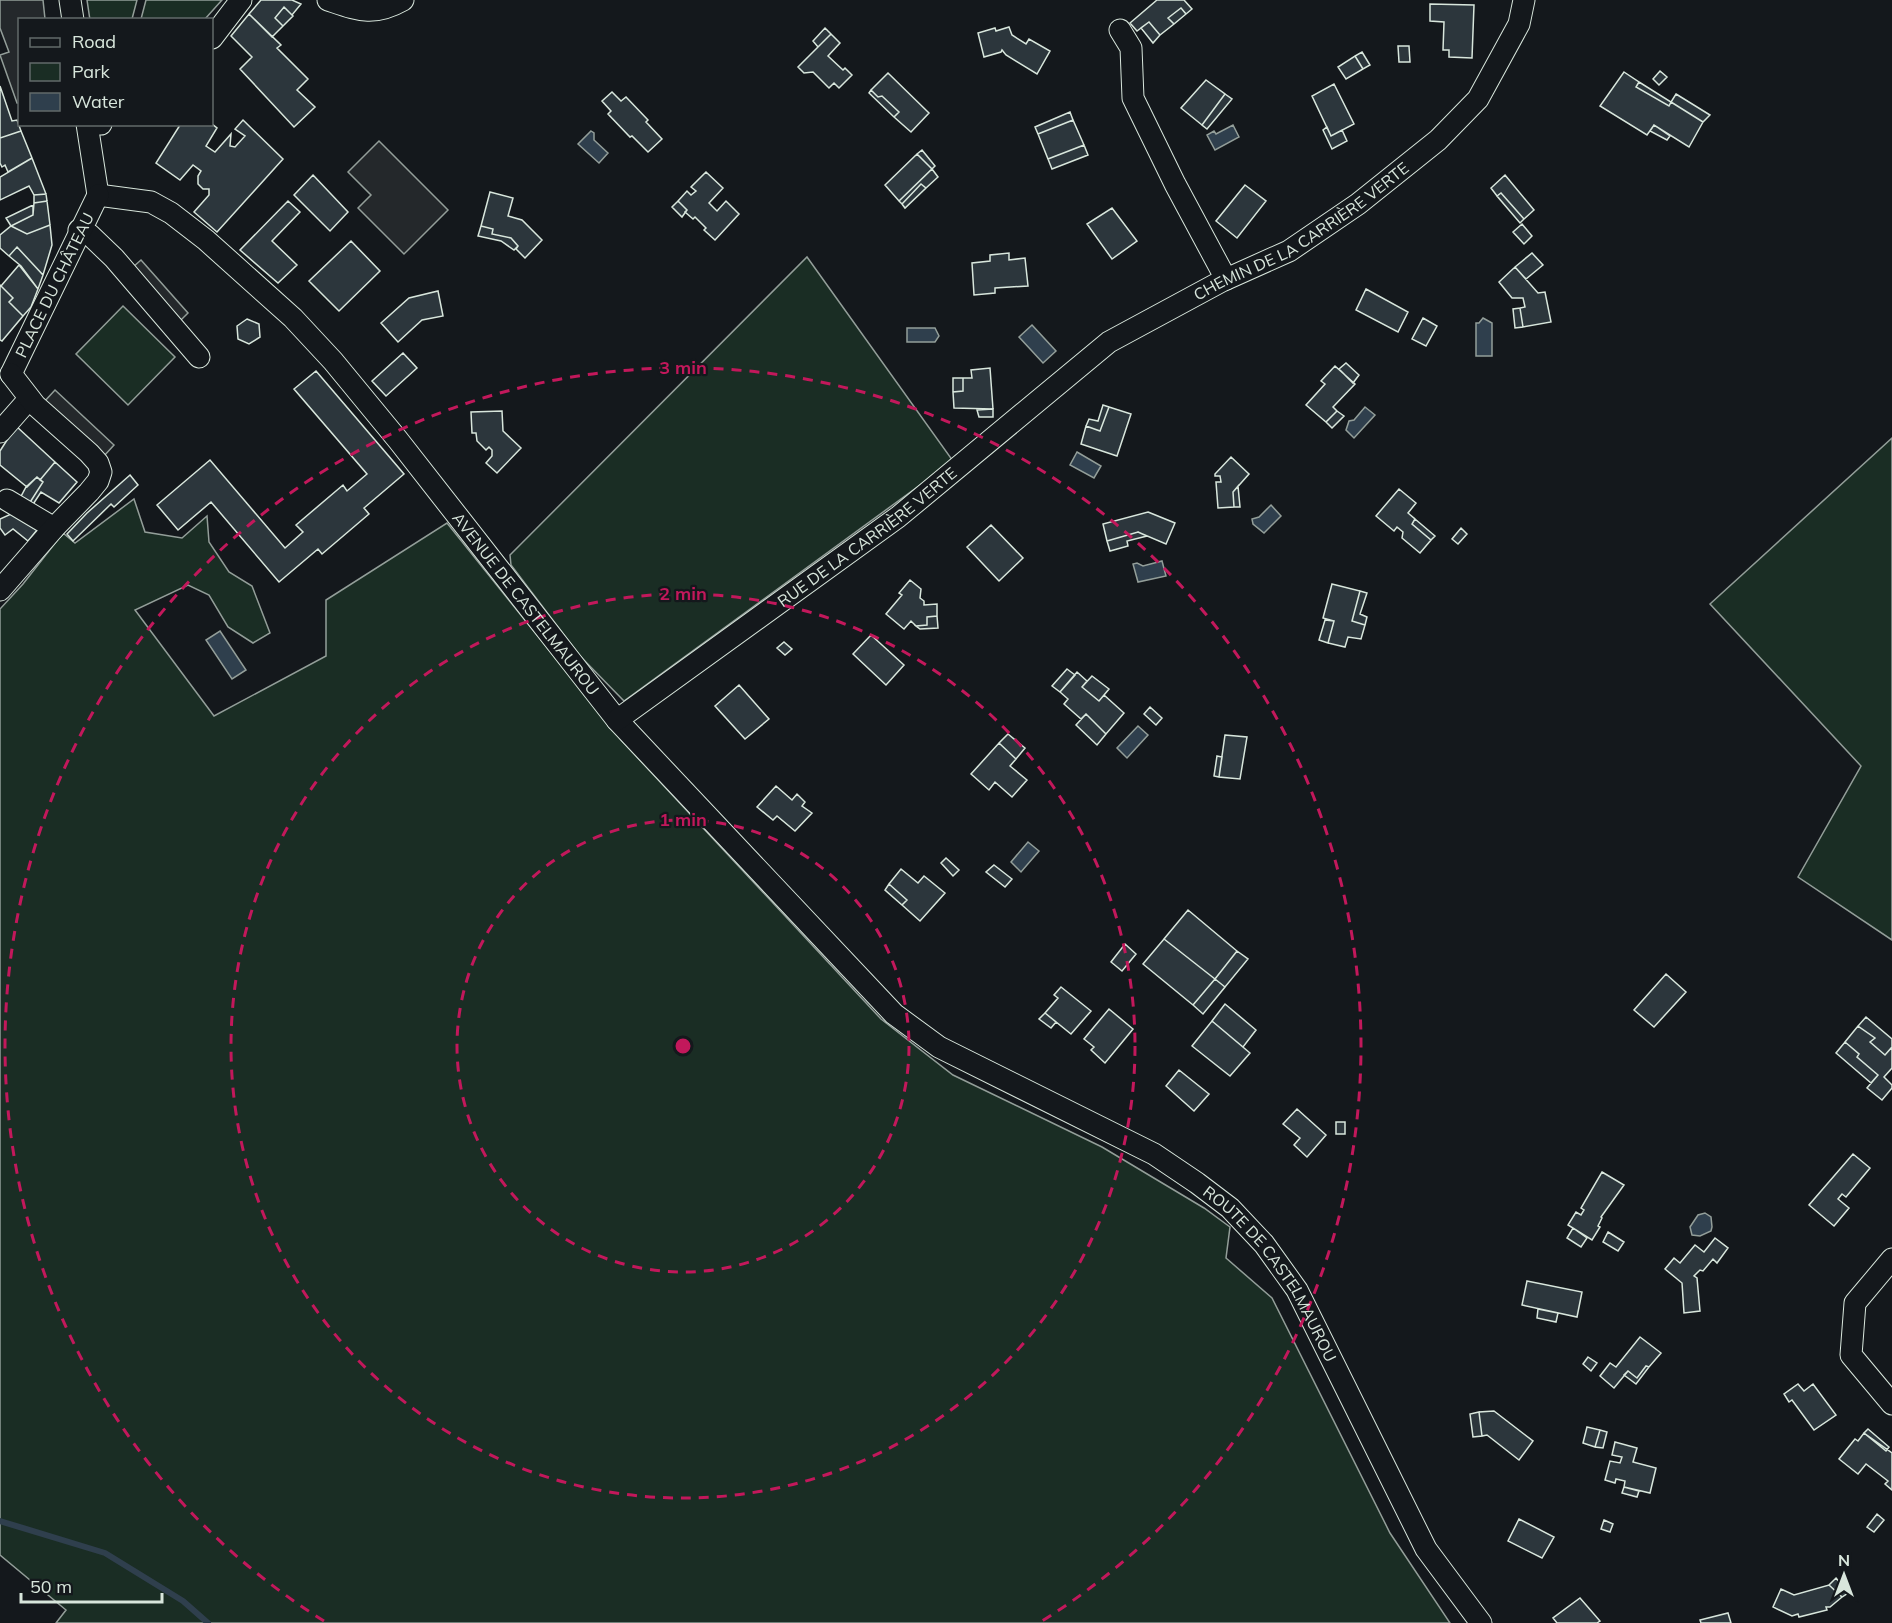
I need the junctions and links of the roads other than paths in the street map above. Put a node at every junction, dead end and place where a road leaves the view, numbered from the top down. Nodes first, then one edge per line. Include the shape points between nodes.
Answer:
1 (70, 0) edge
2 (242, 0) edge
3 (328, 0) edge
4 (403, 0) edge
5 (1524, 0) edge
6 (73, 18) edge
7 (1119, 30) dead end
8 (213, 37) edge
9 (87, 126) edge
10 (98, 195) junction
11 (79, 230) junction
12 (1226, 279) junction
13 (1109, 342) joint
14 (199, 357) dead end
15 (6, 375) edge
16 (29, 399) junction
17 (0, 432) edge
18 (2, 501) edge
19 (54, 528) junction
20 (0, 590) edge
21 (617, 720) junction
22 (939, 1047) joint
23 (1892, 1259) edge
24 (1892, 1404) edge
25 (1481, 1623) edge

1 - 6 street
2 - 8 street
3 - 4 street via 363,12 388,9
5 - 12 street, CHEMIN DE LA CARRIÈRE VERTE via 1519,24 1478,99 1438,140 1358,204 1289,251
7 - 12 street via 1133,57 1133,99
9 - 10 street
10 - 11 street, PLACE DU CHÂTEAU
10 - 21 street, AVENUE DE CASTELMAUROU via 151,202 171,213 292,318 398,440
11 - 14 street via 114,258
11 - 15 street, PLACE DU CHÂTEAU
12 - 13 street, CHEMIN DE LA CARRIÈRE VERTE
13 - 21 street, RUE DE LA CARRIÈRE VERTE via 898,517
15 - 16 street
16 - 17 street
16 - 19 street via 89,453 101,472 89,492
18 - 19 street
19 - 20 street
21 - 22 street, AVENUE DE CASTELMAUROU via 894,1014
22 - 25 street, ROUTE DE CASTELMAUROU via 1154,1154 1230,1208 1264,1244 1298,1290 1426,1549
23 - 24 street via 1855,1303 1851,1355

